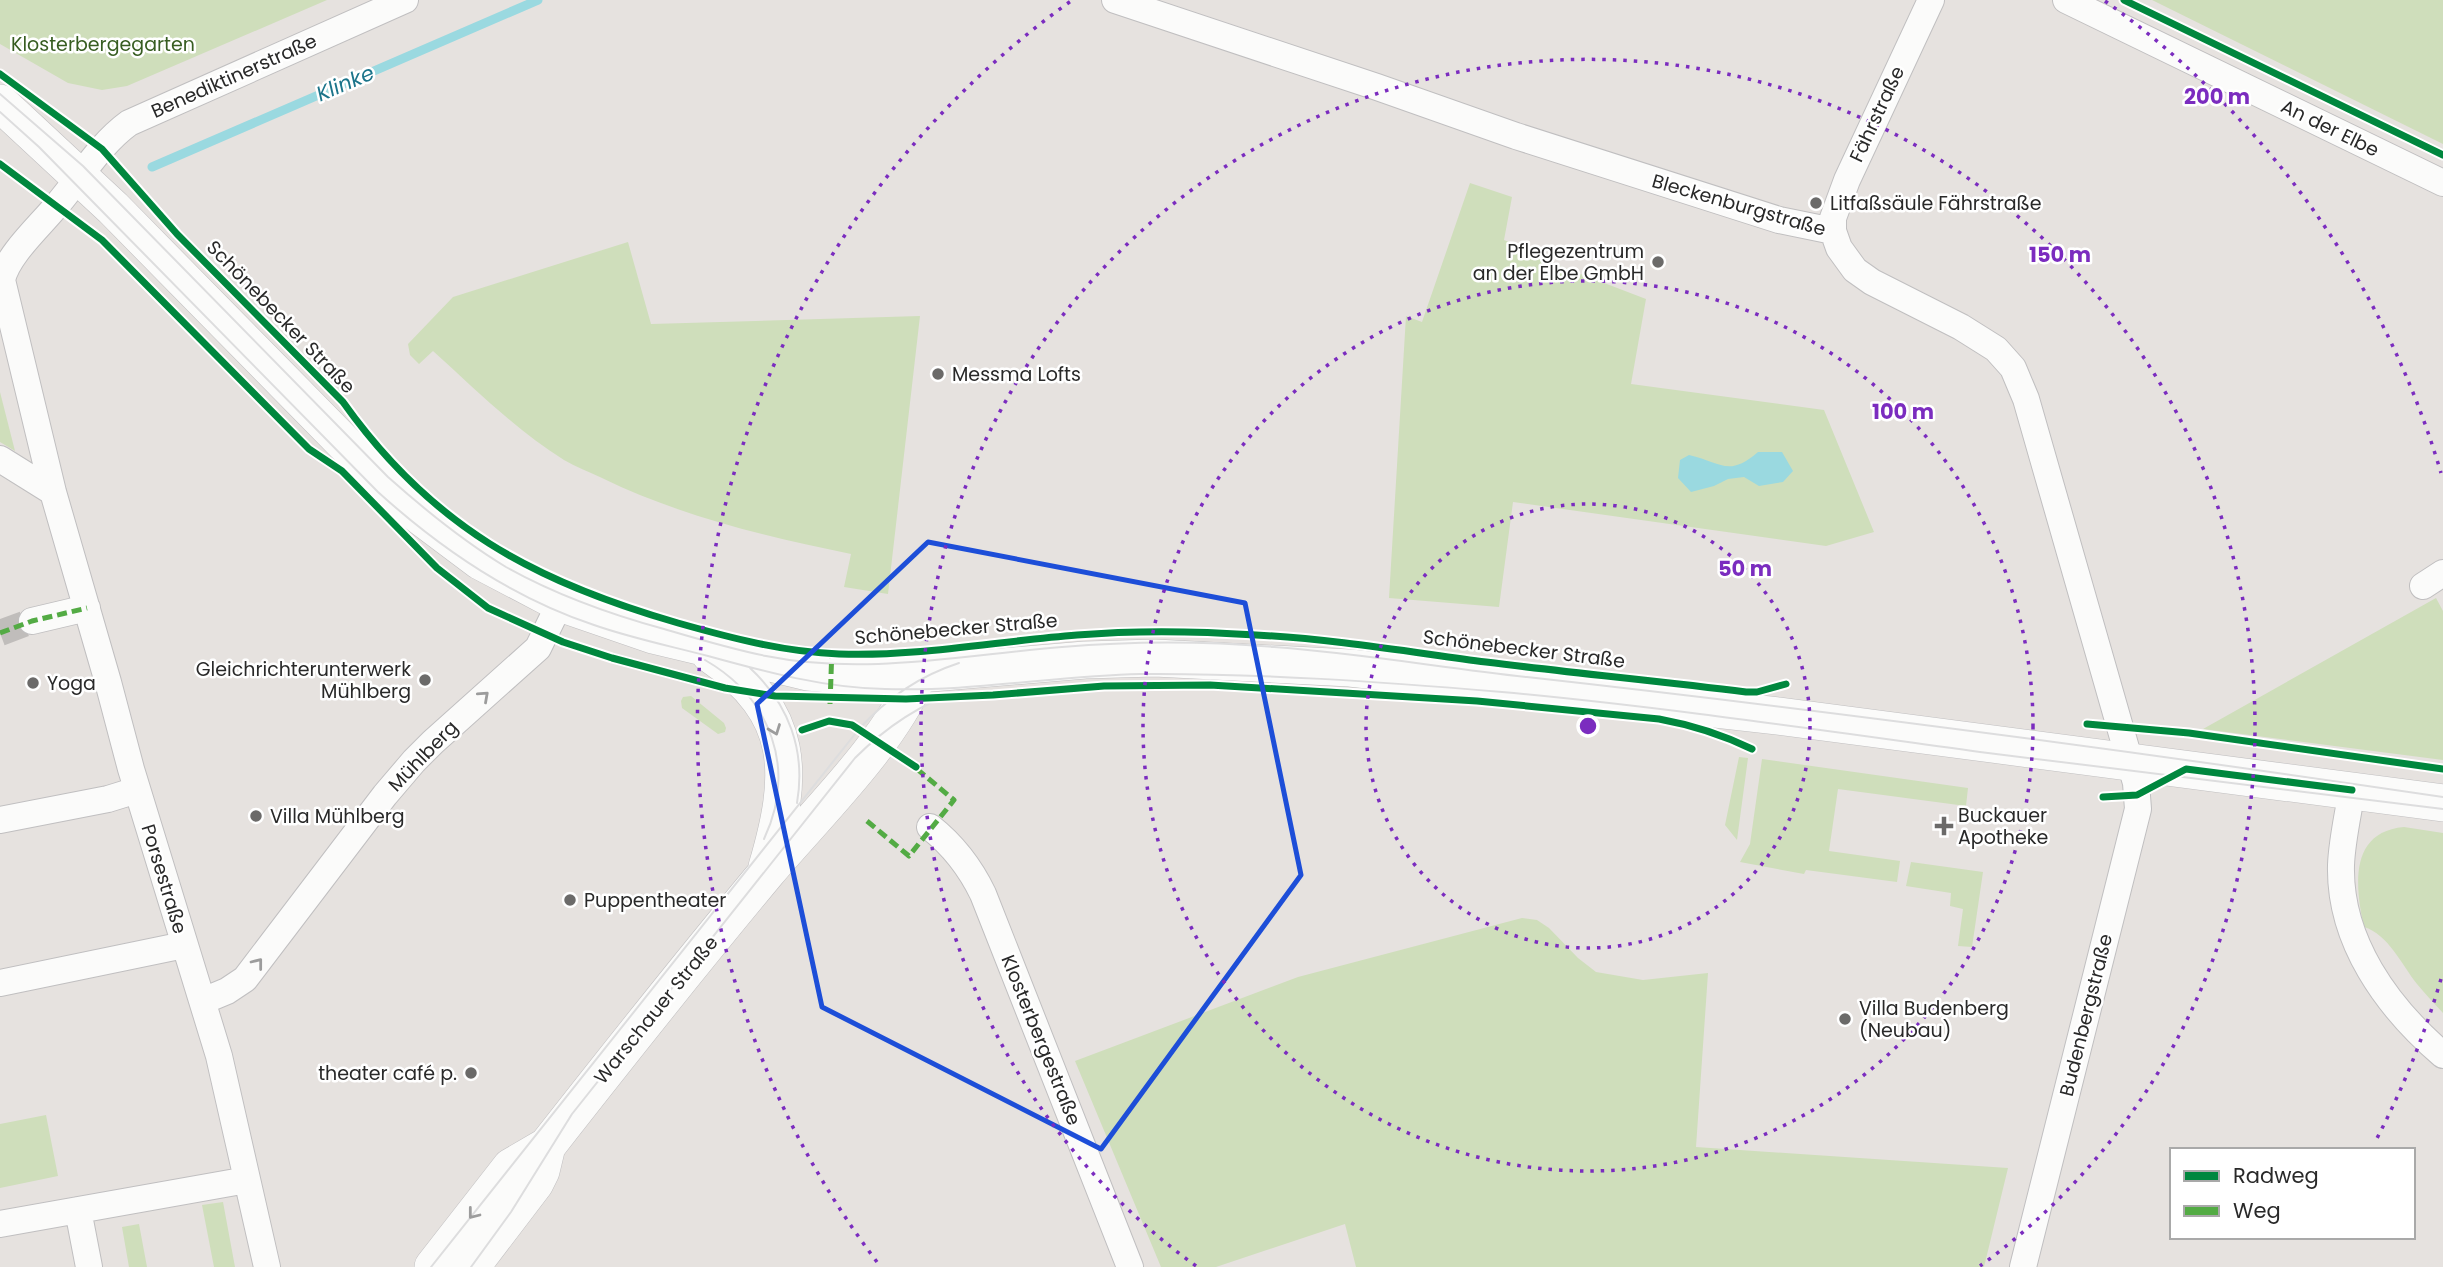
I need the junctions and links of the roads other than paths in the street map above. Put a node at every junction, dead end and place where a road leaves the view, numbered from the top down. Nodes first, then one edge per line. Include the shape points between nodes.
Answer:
1 (405, 0) edge
2 (1115, 0) edge
3 (1931, 0) edge
4 (2066, 0) edge
5 (0, 103) edge
6 (81, 176) junction
7 (2443, 183) edge
8 (1833, 231) junction
9 (0, 459) edge
10 (53, 492) junction
11 (560, 603) junction
12 (87, 608) junction
13 (32, 621) tunnel mouth
14 (697, 646) junction
15 (918, 675) junction
16 (2130, 762) junction
17 (138, 790) junction
18 (2352, 790) junction
19 (2443, 803) edge
20 (0, 820) edge
21 (930, 827) dead end
22 (765, 875) junction
23 (184, 945) junction
24 (0, 984) edge
25 (203, 1001) junction
26 (2443, 1055) edge
27 (547, 1146) junction
28 (247, 1180) junction
29 (78, 1210) junction
30 (0, 1224) edge
31 (89, 1267) edge
32 (267, 1267) edge
33 (433, 1267) edge
34 (471, 1267) edge
35 (1130, 1267) edge
36 (2023, 1267) edge

1 - 6 street, Benediktinerstraße via 135,120 109,141
2 - 8 street, Bleckenburgstraße via 1516,136 1779,220
3 - 8 street, Fährstraße via 1842,191
4 - 7 street, An der Elbe
5 - 6 main road, Schönebecker Straße
6 - 10 street, Porsestraße via 10,262 2,280
6 - 11 main road, Schönebecker Straße via 404,504 480,561
8 - 16 street, Bleckenburgstraße via 1855,270 1979,338 2013,368
9 - 10 street
10 - 12 street, Porsestraße
11 - 14 main road, Schönebecker Straße
25 -> 11 street, Mühlberg via 245,979 414,761 538,648
12 - 13 street
12 - 17 street, Porsestraße
14 - 15 main road, Schönebecker Straße via 831,675
14 -> 22 main road, Warschauer Straße via 747,683 762,701 779,737 785,791
15 - 16 main road, Schönebecker Straße via 1155,658 1312,666 1636,699
15 - 22 main road, Warschauer Straße via 889,727
16 - 18 main road, Schönebecker Straße
16 - 36 street, Budenbergstraße via 2138,809
17 - 20 street
17 - 23 street, Porsestraße
18 - 19 main road, Schönebecker Straße
18 - 26 street via 2341,864 2352,936 2378,983
21 - 35 street, Klosterbergestraße via 974,874
22 - 27 main road, Warschauer Straße
23 - 24 street
23 - 25 street, Porsestraße
25 - 28 street, Porsestraße
27 -> 33 main road, Warschauer Straße via 511,1167
27 - 34 main road, Warschauer Straße via 535,1183
28 - 29 street
28 - 32 street, Porsestraße
29 - 30 street
29 - 31 street

